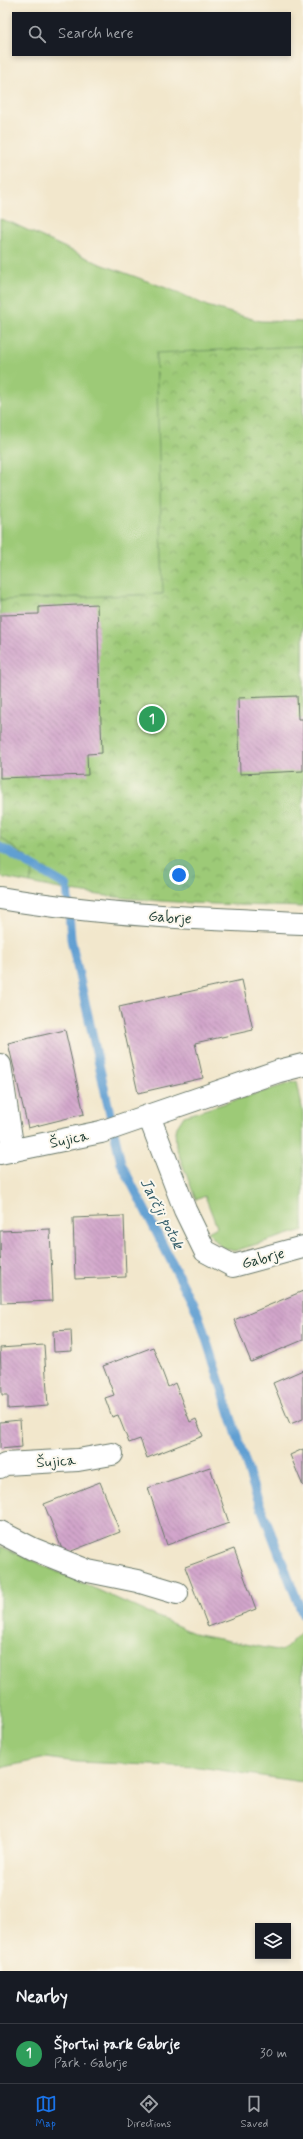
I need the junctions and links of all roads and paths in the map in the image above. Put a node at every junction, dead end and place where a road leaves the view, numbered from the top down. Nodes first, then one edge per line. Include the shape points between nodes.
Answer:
1 (0, 898) edge
2 (303, 923) edge
3 (0, 1065) edge
4 (303, 1065) edge
5 (149, 1116) junction
6 (7, 1152) edge
7 (303, 1247) edge
8 (112, 1454) dead end
9 (0, 1467) edge
10 (0, 1532) edge
11 (177, 1593) dead end

1 - 2 street, Gabrje via 95,911
3 - 6 street, Šujica
4 - 5 street, Šujica
5 - 6 street, Šujica via 111,1129
5 - 7 street, Gabrje via 185,1210 205,1251 233,1266
8 - 9 street, Šujica via 78,1460 4,1464
10 - 11 street via 33,1549 88,1571 137,1581

